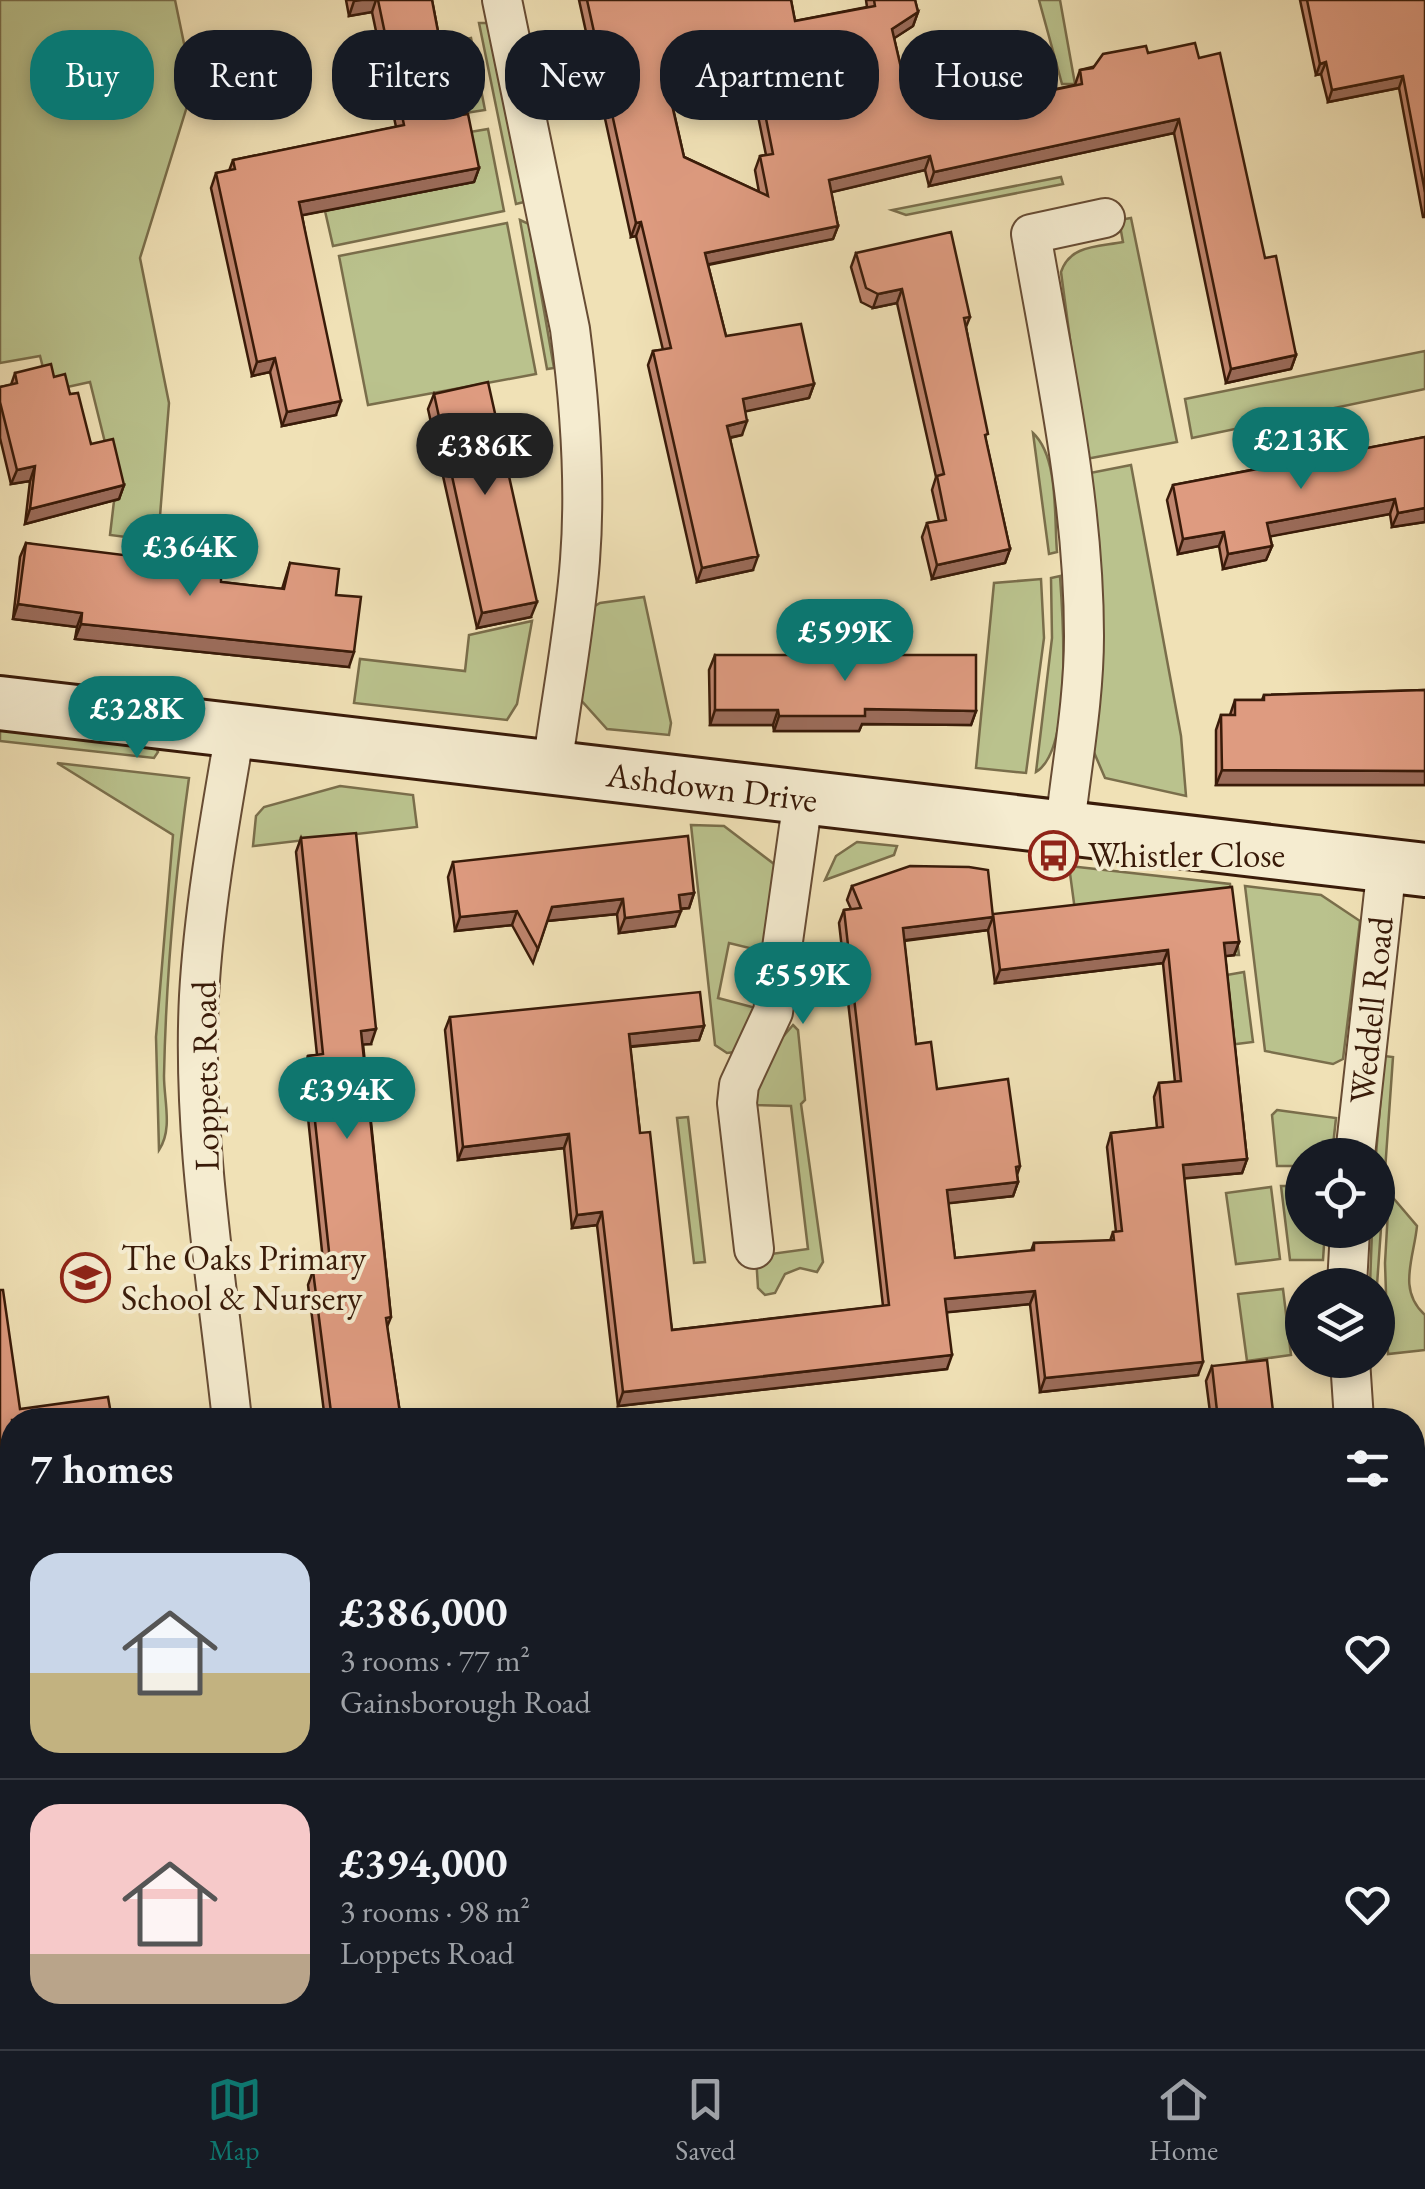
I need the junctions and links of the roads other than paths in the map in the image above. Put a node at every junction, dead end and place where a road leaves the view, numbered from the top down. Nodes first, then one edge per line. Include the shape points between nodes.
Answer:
1 (502, 0) edge
2 (1105, 218) dead end
3 (0, 703) edge
4 (235, 732) junction
5 (552, 768) junction
6 (803, 799) junction
7 (1065, 826) junction
8 (1406, 867) edge
9 (1358, 1138) edge
10 (754, 1249) dead end
11 (1351, 1378) edge
12 (231, 1408) edge
13 (1353, 1408) edge

1 - 5 street via 570,328 580,424 580,564
2 - 7 street via 1031,234 1082,563 1084,640
3 - 4 street, Ashdown Drive
4 - 5 street, Ashdown Drive
4 - 12 street, Loppets Road via 212,878 199,1048 201,1137
5 - 6 street, Ashdown Drive
6 - 7 street, Ashdown Drive
6 - 10 street via 773,1012 737,1102
7 - 8 street, Ashdown Drive
8 - 9 street, Weddell Road
11 - 13 street

